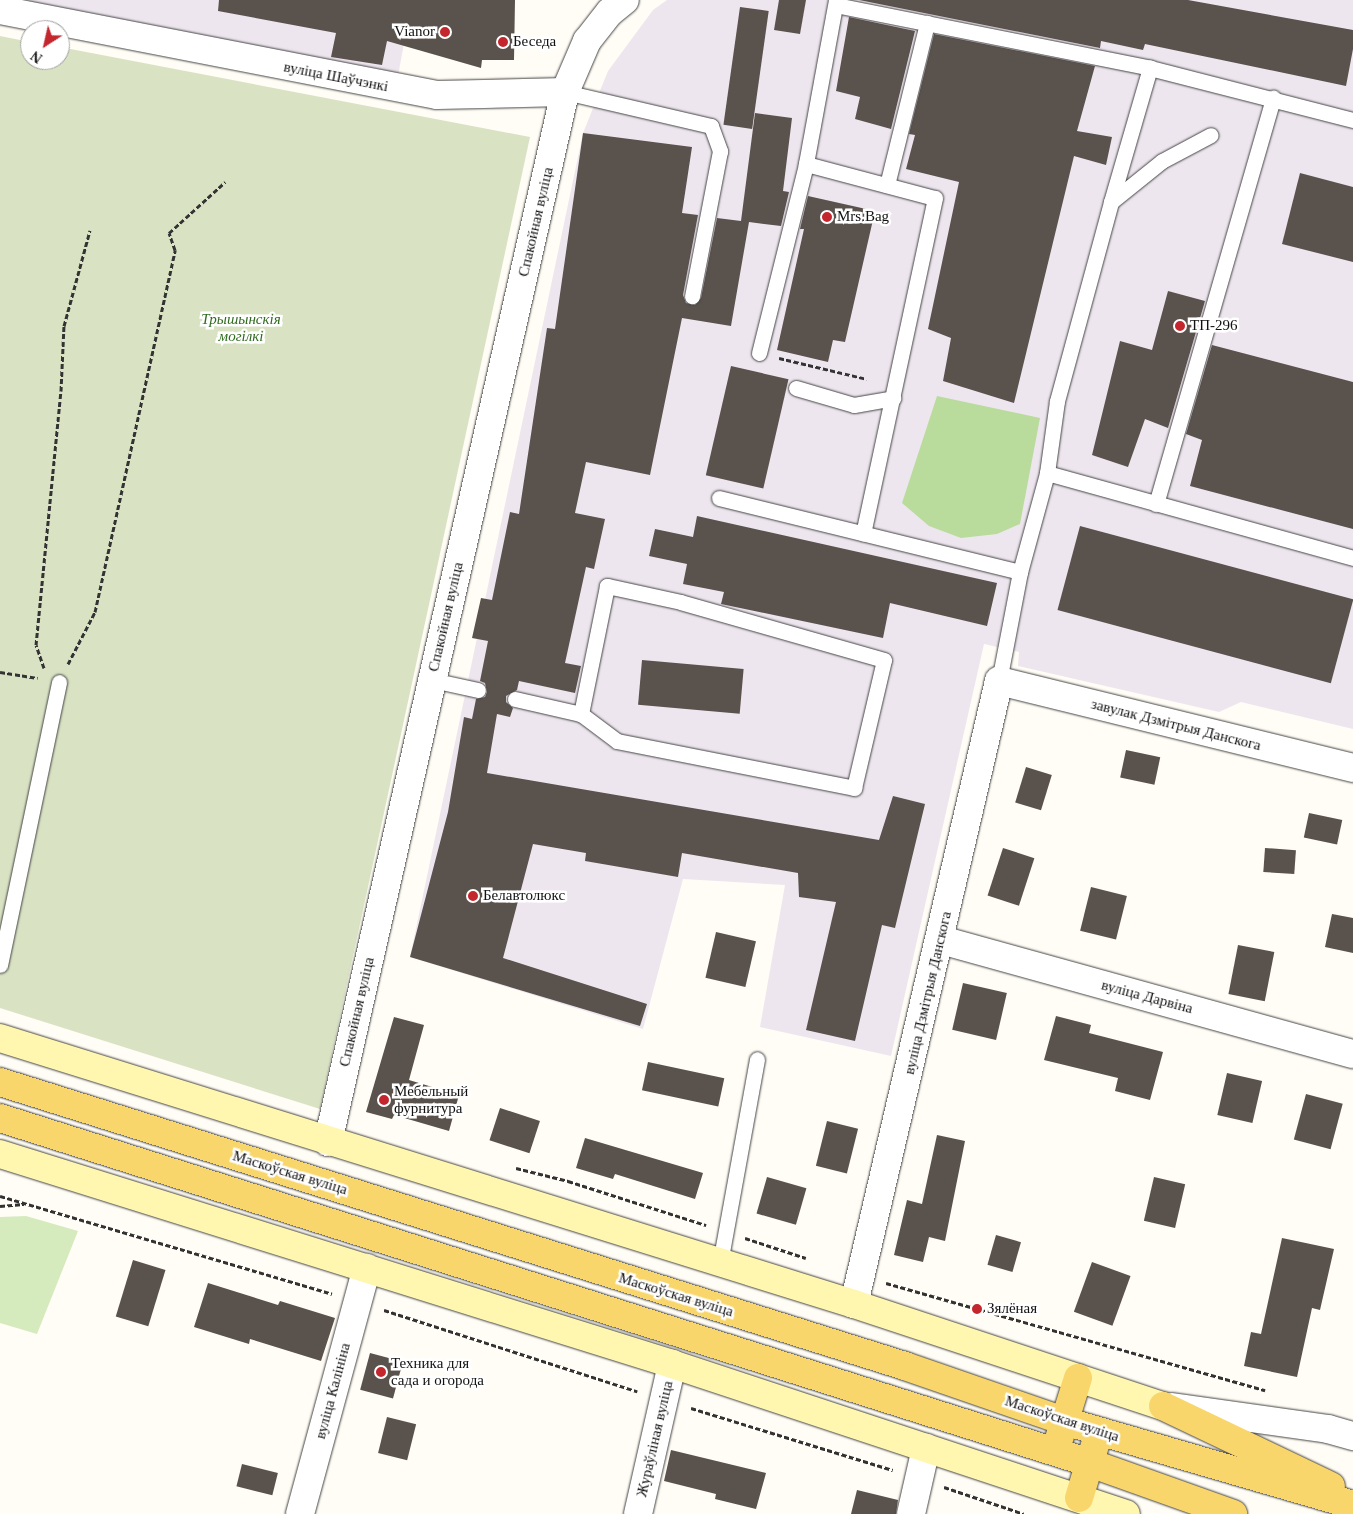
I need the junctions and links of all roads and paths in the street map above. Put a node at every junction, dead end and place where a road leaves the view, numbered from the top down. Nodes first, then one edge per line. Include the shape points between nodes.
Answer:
1 (625, 0) edge
2 (836, 3) edge
3 (0, 10) edge
4 (927, 23) junction
5 (1150, 68) junction
6 (565, 92) junction
7 (1273, 98) junction
8 (1353, 120) edge
9 (1211, 135) dead end
10 (806, 164) junction
11 (225, 182) dead end
12 (887, 185) junction
13 (1111, 202) junction
14 (90, 230) dead end
15 (692, 296) dead end
16 (759, 353) joint
17 (796, 388) dead end
18 (894, 392) junction
19 (1047, 473) junction
20 (719, 498) dead end
21 (1156, 504) junction
22 (863, 533) junction
23 (1353, 558) edge
24 (1020, 572) junction
25 (0, 672) edge
26 (432, 680) junction
27 (53, 681) junction
28 (999, 681) junction
29 (478, 690) dead end
30 (514, 699) dead end
31 (582, 714) junction
32 (1353, 768) edge
33 (941, 940) junction
34 (0, 965) edge
35 (0, 1038) edge
36 (1353, 1054) edge
37 (757, 1060) dead end
38 (0, 1082) edge
39 (0, 1118) edge
40 (328, 1142) junction
41 (0, 1154) edge
42 (0, 1196) edge
43 (29, 1204) junction
44 (0, 1206) edge
45 (720, 1263) junction
46 (367, 1268) junction
47 (357, 1302) junction
48 (854, 1304) junction
49 (672, 1364) junction
50 (1078, 1378) junction
51 (664, 1399) junction
52 (1163, 1406) junction
53 (1064, 1421) junction
54 (1099, 1431) junction
55 (1353, 1436) edge
56 (926, 1448) junction
57 (1055, 1452) junction
58 (1090, 1463) junction
59 (919, 1478) junction
60 (1353, 1496) edge
61 (1087, 1505) edge
62 (1353, 1505) edge
63 (300, 1514) edge
64 (638, 1514) edge
65 (911, 1514) edge
66 (1024, 1514) edge
67 (1126, 1514) edge
68 (1233, 1514) edge

1 - 6 street via 610,12 587,42
2 - 4 lane
2 - 10 lane
3 - 6 street, вуліца Шаўчэнкі via 437,95
4 - 5 lane
4 - 12 lane
5 - 7 lane
5 - 13 lane
6 - 15 lane via 711,126 720,151
6 - 26 street, Спакойная вуліца
7 - 8 lane
7 - 21 lane
9 - 13 lane via 1162,161
10 - 12 lane
10 - 16 lane
11 - 27 path via 169,234 174,250 96,612
12 - 18 lane via 935,198
13 - 19 lane via 1058,401
14 - 27 path via 64,326 61,391 36,645
16 - 18 path
17 - 18 lane via 854,405
18 - 22 lane
19 - 21 lane
19 - 24 lane
20 - 22 lane
21 - 23 lane
22 - 24 lane
24 - 28 lane
25 - 27 path
26 - 29 lane
26 - 40 street, Спакойная вуліца
27 - 34 lane
28 - 32 street, завулак Дзмітрыя Данскога
28 - 33 street, вуліца Дзмітрыя Данскога
30 - 31 lane
31 - 31 lane via 607,586 681,602 884,660 854,788 617,741
33 - 36 street, вуліца Дарвіна
33 - 48 street, вуліца Дзмітрыя Данскога
35 - 40 street
37 - 45 lane
38 - 53 main road, Маскоўская вуліца via 905,1366
39 - 57 main road
40 - 45 street
41 - 46 street
42 - 43 path
43 - 44 path
43 - 47 path
45 - 48 street
46 - 47 street, вуліца Калініна
46 - 49 street
47 - 51 path
47 - 63 street, вуліца Калініна
48 - 50 street
49 - 51 street, Жураўліная вуліца
49 - 56 street
50 - 52 street
50 - 53 main road
51 - 59 path
51 - 64 street, Жураўліная вуліца
52 - 55 street via 1328,1429
52 - 60 main road
53 - 54 main road, Маскоўская вуліца
53 - 57 main road
54 - 58 main road
54 - 62 main road, Маскоўская вуліца
56 - 59 street
56 - 61 street
57 - 58 main road
58 - 61 main road
58 - 68 main road
59 - 65 street
59 - 66 path
61 - 67 street

